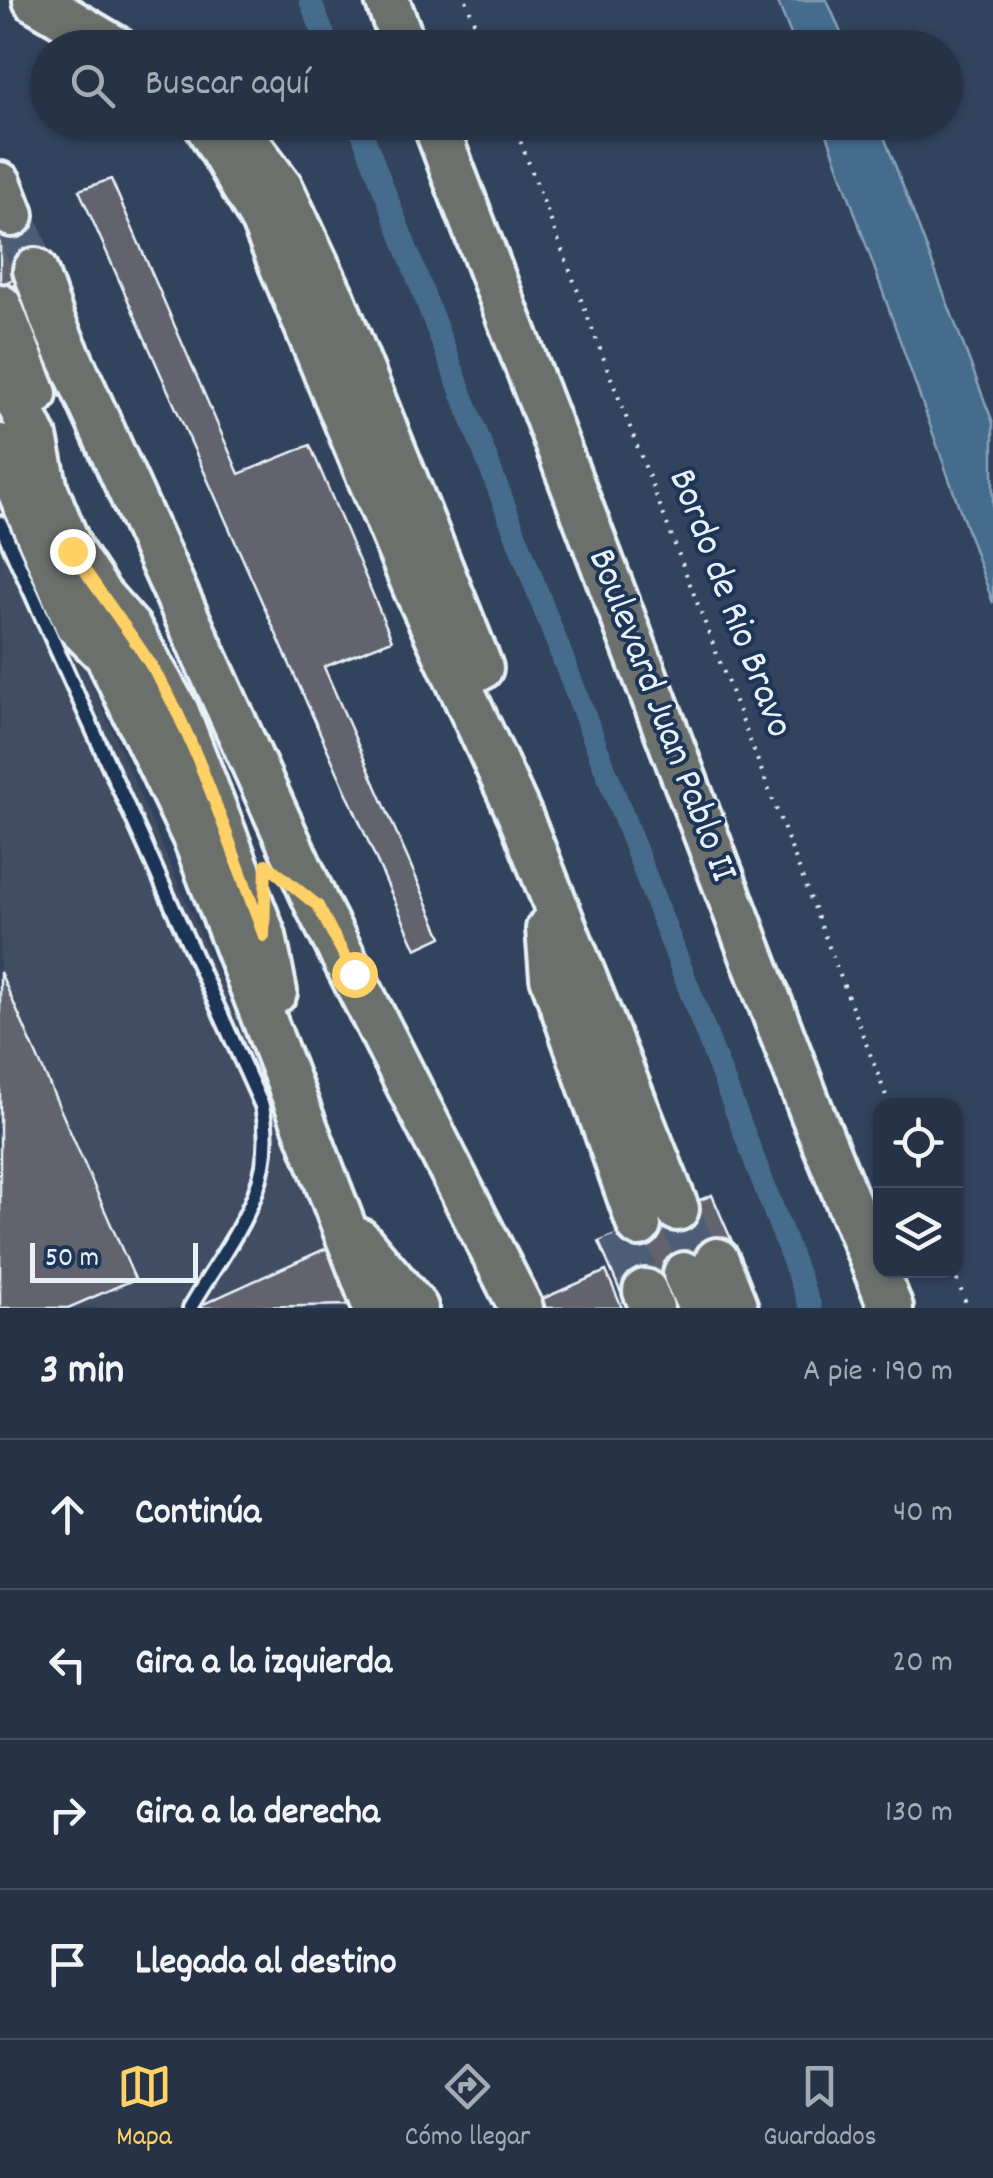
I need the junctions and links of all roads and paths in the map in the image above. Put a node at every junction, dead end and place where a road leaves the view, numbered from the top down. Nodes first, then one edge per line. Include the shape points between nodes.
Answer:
1 (35, 0) edge
2 (387, 0) edge
3 (466, 0) edge
4 (86, 30) edge
5 (398, 30) edge
6 (477, 30) edge
7 (215, 140) edge
8 (245, 140) edge
9 (441, 140) edge
10 (520, 140) edge
11 (16, 285) edge
12 (0, 366) edge
13 (77, 420) junction
14 (24, 427) edge
15 (0, 524) edge
16 (266, 864) junction
17 (541, 869) junction
18 (318, 906) junction
19 (548, 929) junction
20 (264, 936) junction
21 (286, 1068) junction
22 (887, 1098) edge
23 (658, 1217) junction
24 (346, 1224) junction
25 (957, 1278) edge
26 (679, 1288) edge
27 (369, 1289) edge
28 (190, 1308) edge
29 (388, 1308) edge
30 (416, 1308) edge
31 (521, 1308) edge
32 (718, 1308) edge
33 (736, 1308) edge
34 (891, 1308) edge
35 (968, 1308) edge

1 - 4 main road
2 - 5 main road
3 - 6 path
7 - 17 main road via 262,220
8 - 23 main road via 281,188 334,301
9 - 34 main road, Boulevard Juan Pablo II
10 - 22 path, Bordo de Rio Bravo
11 - 13 main road
11 - 14 main road
11 - 18 main road via 53,321
12 - 14 main road
13 - 14 main road
13 - 16 main road
14 - 20 main road via 72,551 130,629 177,712
14 - 21 main road via 77,625 107,655 195,839
15 - 28 lane via 262,1106 268,1139 264,1176
16 - 18 main road
16 - 20 main road
17 - 19 main road
17 - 23 main road
18 - 31 main road
19 - 23 main road
19 - 23 main road via 552,977 572,1030 564,1062 569,1098
20 - 21 main road
21 - 24 main road
24 - 27 main road
24 - 30 main road
25 - 35 path
26 - 32 main road
26 - 33 main road
27 - 29 main road

